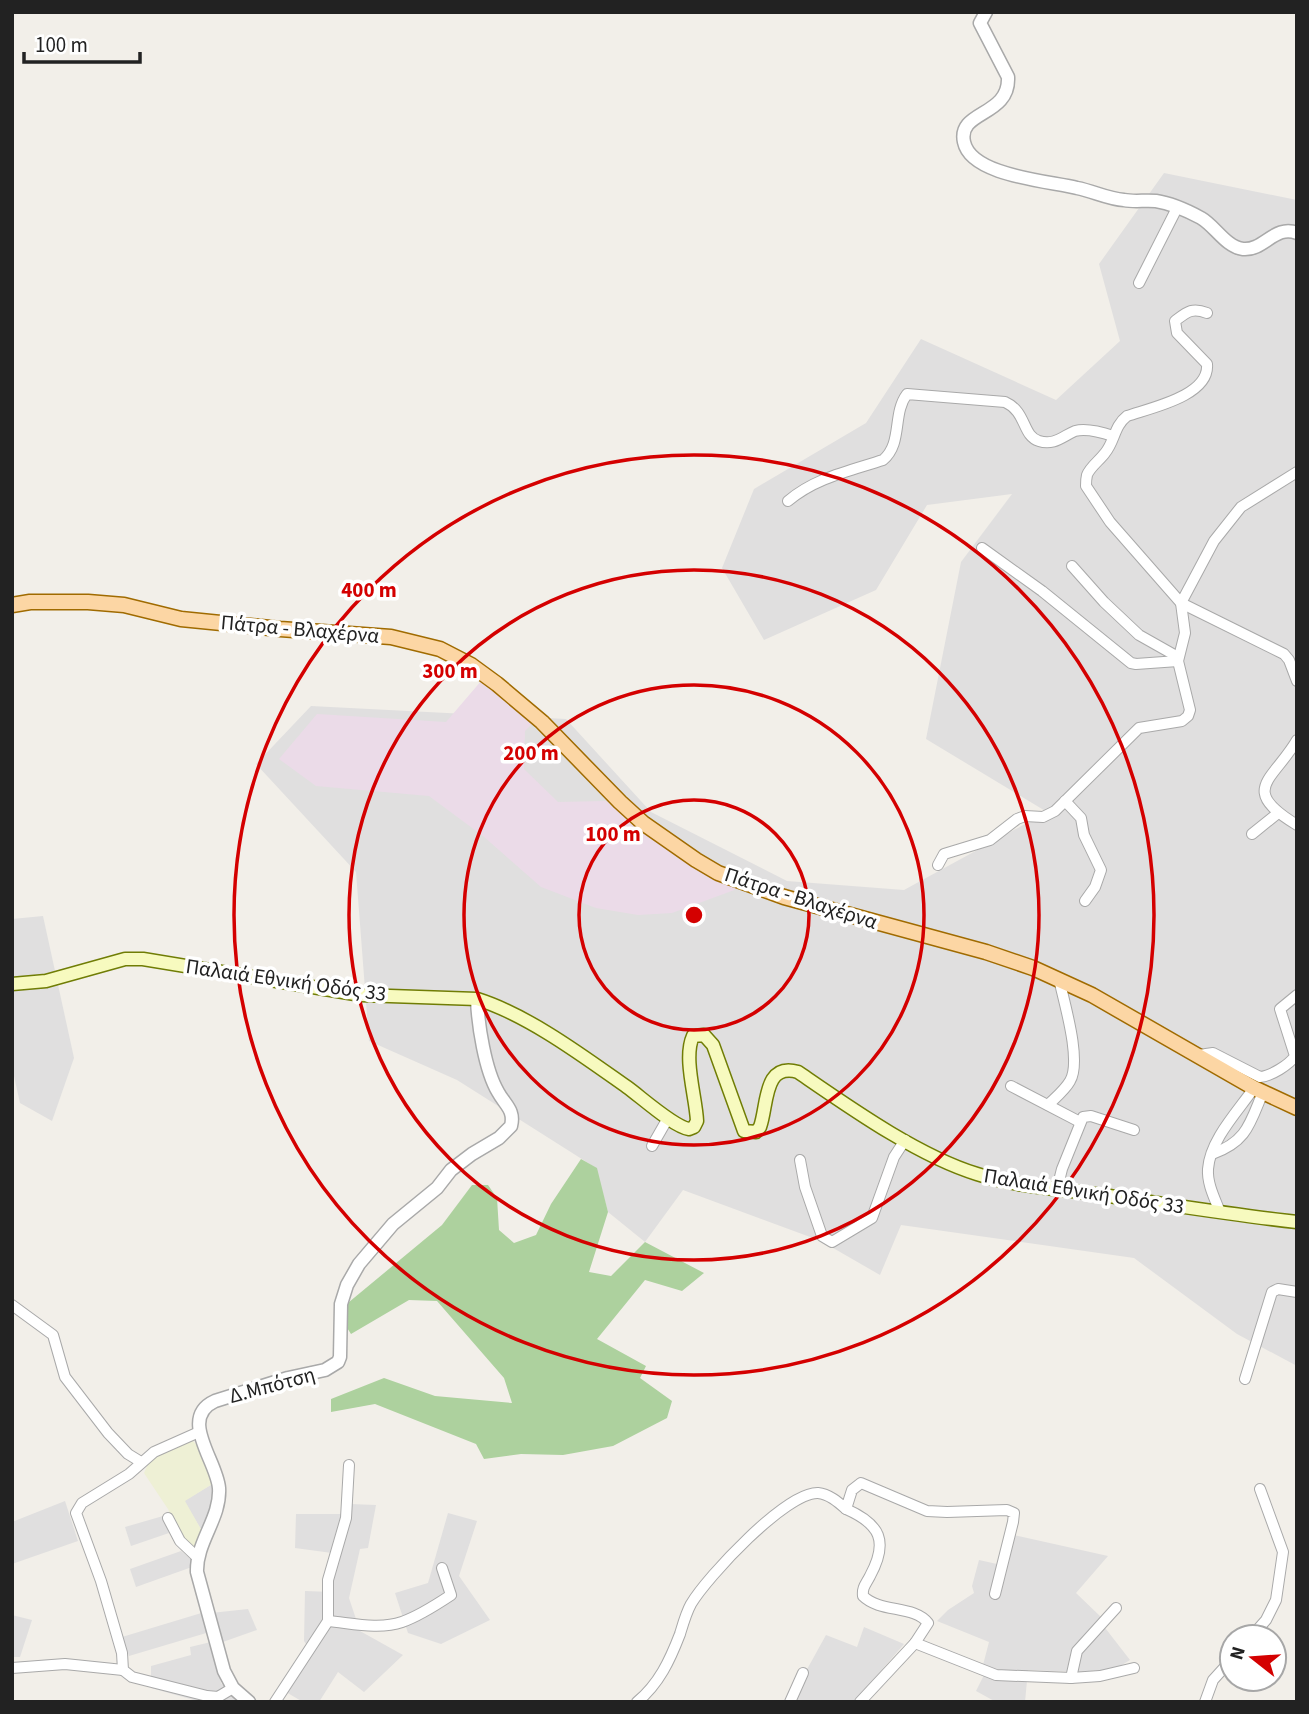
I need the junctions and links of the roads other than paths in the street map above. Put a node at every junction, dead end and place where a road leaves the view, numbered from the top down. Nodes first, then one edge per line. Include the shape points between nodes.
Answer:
1 (986, 12) edge
2 (1177, 208) junction
3 (1297, 233) edge
4 (1139, 284) dead end
5 (1207, 313) dead end
6 (1113, 436) junction
7 (1297, 472) edge
8 (788, 501) dead end
9 (982, 548) dead end
10 (1072, 566) dead end
11 (1181, 603) junction
12 (12, 605) edge
13 (1178, 659) junction
14 (1297, 681) edge
15 (1296, 741) edge
16 (1065, 801) junction
17 (1278, 813) junction
18 (1297, 825) edge
19 (1252, 834) dead end
20 (939, 865) dead end
21 (1085, 901) dead end
22 (1059, 979) junction
23 (12, 984) edge
24 (1297, 995) edge
25 (477, 999) junction
26 (1197, 1056) junction
27 (1011, 1086) dead end
28 (1259, 1090) junction
29 (1048, 1105) junction
30 (1297, 1108) edge
31 (668, 1118) junction
32 (1080, 1122) junction
33 (1133, 1130) dead end
34 (905, 1140) junction
35 (652, 1146) dead end
36 (1212, 1154) junction
37 (800, 1160) dead end
38 (1057, 1189) junction
39 (1220, 1212) junction
40 (1297, 1222) edge
41 (1297, 1292) edge
42 (12, 1305) edge
43 (1245, 1379) dead end
44 (200, 1432) junction
45 (141, 1462) junction
46 (349, 1465) dead end
47 (1260, 1489) dead end
48 (846, 1509) junction
49 (168, 1518) dead end
50 (198, 1558) junction
51 (442, 1568) dead end
52 (995, 1594) dead end
53 (1116, 1608) dead end
54 (328, 1621) junction
55 (1263, 1623) edge
56 (915, 1643) junction
57 (12, 1668) edge
58 (1133, 1668) dead end
59 (123, 1670) junction
60 (803, 1673) dead end
61 (1218, 1675) edge
62 (1070, 1678) junction
63 (233, 1688) junction
64 (249, 1702) edge
65 (275, 1702) edge
66 (638, 1702) edge
67 (790, 1702) edge
68 (860, 1702) edge
69 (1205, 1702) edge

1 - 2 street via 980,23 1009,86 997,106 965,126 964,142 973,157 982,165 1013,175
2 - 3 street via 1206,221 1230,244 1244,249 1281,230
2 - 4 street
5 - 6 street via 1188,311 1175,321 1177,332 1207,364 1207,374 1181,398 1128,416
6 - 8 street via 1077,430 1054,442 1041,442 1029,435 1017,409 1005,402 907,394 894,444 883,460 820,480
6 - 11 street via 1106,453 1088,472 1088,491
7 - 11 street via 1241,507 1214,541
9 - 13 street via 1131,663
10 - 13 street via 1139,635
11 - 13 street via 1185,633
11 - 14 street via 1284,654
12 - 22 main road, Πάτρα - Βλαχέρνα via 124,605 181,619 391,637 440,649 505,690 635,816 707,867 784,897 986,952
13 - 16 street via 1188,716 1139,729
15 - 17 street via 1266,782 1268,805
16 - 20 street via 1043,817 1017,819 990,840 944,854
16 - 21 street via 1081,818 1101,870
17 - 18 street
17 - 19 street
22 - 26 main road, Πάτρα - Βλαχέρνα
22 - 29 street via 1074,1068 1072,1080
23 - 25 main road, Παλαιά Εθνική Οδός 33 via 46,981 125,959 144,959 361,995
24 - 26 street via 1280,1009 1295,1056 1290,1062 1260,1077 1213,1053
25 - 31 main road, Παλαιά Εθνική Οδός 33 via 521,1018
25 - 44 street, Δ.Μπότση via 481,1040 494,1083 511,1109 511,1126 459,1163 393,1224 359,1264 341,1304 338,1363 207,1404 200,1415
26 - 28 main road, Πάτρα - Βλαχέρνα
27 - 29 street
28 - 30 main road, Πάτρα - Βλαχέρνα
28 - 36 street via 1228,1124
28 - 36 street via 1244,1135
29 - 32 street
31 - 34 main road, Παλαιά Εθνική Οδός 33 via 684,1129 694,1127 697,1121 689,1053 693,1036 704,1035 713,1045 744,1131 760,1128 772,1079 789,1069
31 - 35 street
32 - 33 street via 1091,1116
32 - 38 street
34 - 37 street via 894,1157 872,1218 832,1242 822,1236
34 - 38 main road, Παλαιά Εθνική Οδός 33 via 977,1175
36 - 39 street via 1209,1179
38 - 39 main road, Παλαιά Εθνική Οδός 33
39 - 40 main road, Παλαιά Εθνική Οδός 33
41 - 43 street via 1272,1292
42 - 45 street via 52,1335 65,1377 107,1433
44 - 45 street
44 - 50 street via 219,1489
45 - 59 street via 82,1503 76,1513 101,1581
46 - 54 street via 346,1518 328,1580
47 - 55 street via 1283,1552 1276,1600
48 - 52 street via 852,1490 861,1482 927,1511 1007,1510 1014,1514
48 - 56 street via 865,1517 880,1539 863,1596 877,1605 925,1619 928,1626
48 - 66 street via 831,1497 818,1493 804,1496 739,1547 703,1586 662,1675
49 - 50 street via 180,1541
50 - 63 street via 221,1662
51 - 54 street via 452,1595 398,1624
53 - 62 street via 1077,1651
54 - 65 street
56 - 62 street via 990,1674
56 - 68 street
57 - 59 street via 65,1664
58 - 62 street
59 - 63 street via 132,1677 207,1696 218,1697
60 - 67 street
61 - 69 street
63 - 64 street

